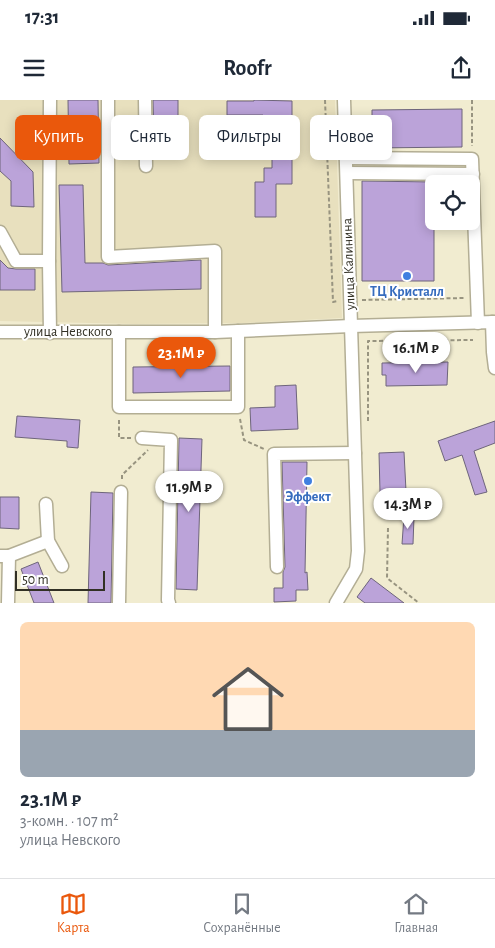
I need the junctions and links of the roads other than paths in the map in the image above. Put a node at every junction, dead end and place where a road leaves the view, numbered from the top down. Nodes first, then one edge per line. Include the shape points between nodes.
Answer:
1 (50, 100) edge
2 (108, 100) edge
3 (145, 100) edge
4 (344, 100) edge
5 (345, 115) edge
6 (392, 158) edge
7 (346, 160) edge
8 (146, 166) dead end
9 (346, 173) junction
10 (473, 174) junction
11 (0, 232) edge
12 (49, 261) junction
13 (494, 322) edge
14 (478, 323) junction
15 (351, 326) junction
16 (238, 331) junction
17 (0, 332) edge
18 (50, 332) junction
19 (119, 332) junction
20 (214, 332) junction
21 (495, 368) edge
22 (142, 438) road end
23 (355, 453) junction
24 (121, 492) road end
25 (46, 504) dead end
26 (48, 541) junction
27 (4, 556) edge
28 (62, 566) dead end
29 (277, 567) dead end
30 (340, 602) edge
31 (8, 603) edge
32 (119, 603) edge
33 (169, 603) edge

1 - 12 street
2 - 20 street via 108,257 215,251
3 - 8 street
4 - 5 street, улица Калинина
6 - 10 street via 472,159
7 - 9 street, улица Калинина
9 - 10 street
9 - 15 street, улица Калинина
10 - 14 street
11 - 12 street via 16,261
12 - 18 street
13 - 14 street, улица Невского
13 - 21 street
14 - 15 street, улица Невского
15 - 16 street, улица Невского
15 - 23 street, улица Калинина
16 - 19 street via 238,407 119,408
16 - 20 street, улица Невского
17 - 18 street, улица Невского
18 - 19 street, улица Невского
19 - 20 street, улица Невского
22 - 33 street via 171,440
23 - 29 street via 274,454
23 - 30 street, улица Калинина via 358,550 356,569
24 - 32 street
25 - 26 street
26 - 27 street
26 - 28 street
27 - 31 street

